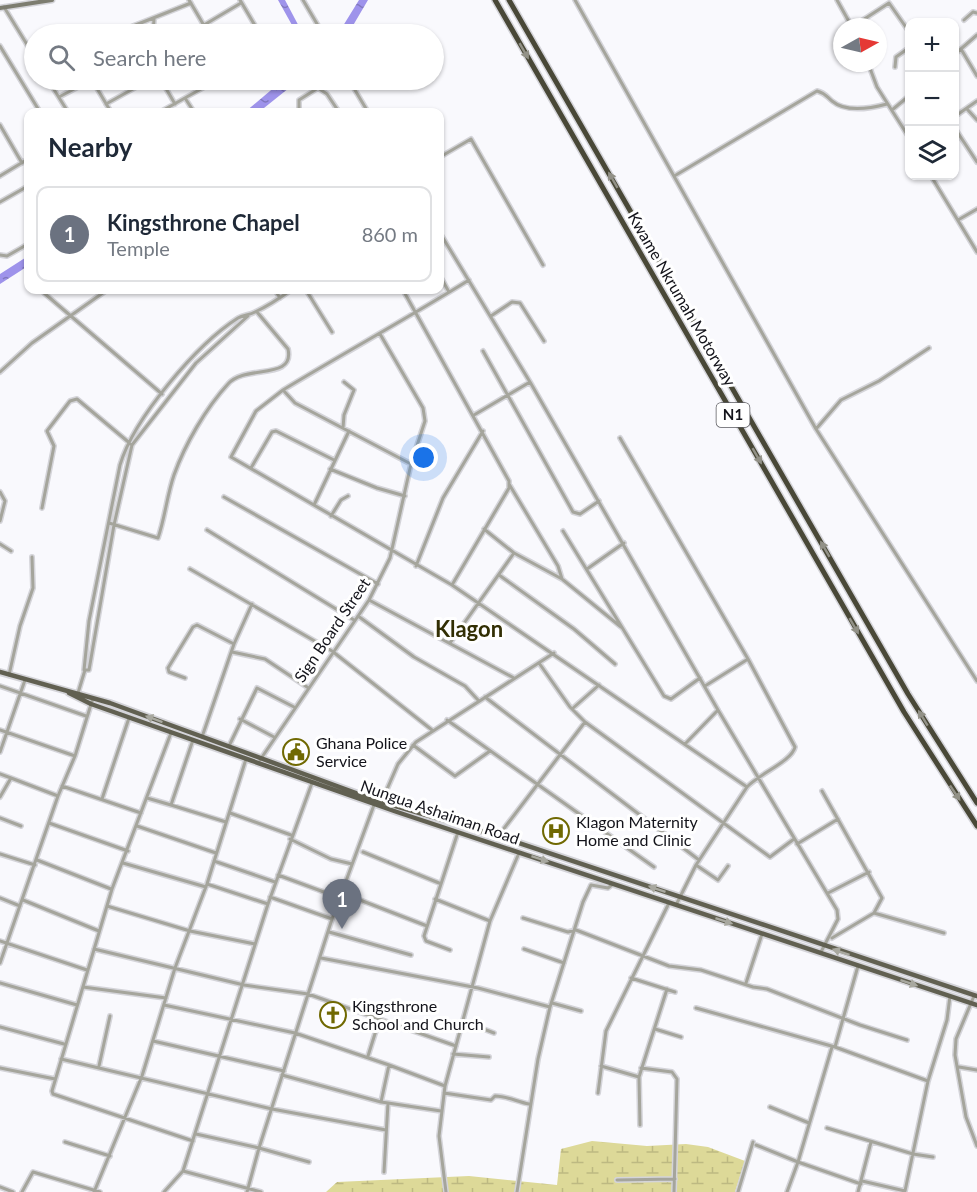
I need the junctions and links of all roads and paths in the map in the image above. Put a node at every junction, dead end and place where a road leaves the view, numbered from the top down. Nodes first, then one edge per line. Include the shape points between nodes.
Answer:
1 (52, 0) edge
2 (303, 0) edge
3 (495, 0) edge
4 (509, 0) edge
5 (575, 0) edge
6 (190, 1) edge
7 (839, 1) edge
8 (241, 2) edge
9 (2, 7) edge
10 (977, 13) edge
11 (154, 18) junction
12 (848, 18) edge
13 (866, 18) edge
14 (964, 20) dead end
15 (137, 24) edge
16 (154, 24) edge
17 (203, 24) edge
18 (206, 24) edge
19 (254, 24) edge
20 (317, 24) edge
21 (905, 27) edge
22 (977, 35) edge
23 (24, 38) edge
24 (0, 46) edge
25 (961, 49) joint
26 (905, 50) edge
27 (895, 67) dead end
28 (871, 72) edge
29 (977, 76) edge
30 (24, 87) edge
31 (26, 90) edge
32 (54, 90) edge
33 (72, 90) edge
34 (97, 90) edge
35 (132, 90) edge
36 (167, 90) edge
37 (199, 90) edge
38 (315, 90) edge
39 (322, 90) edge
40 (355, 90) edge
41 (59, 97) junction
42 (185, 98) junction
43 (905, 99) edge
44 (977, 101) edge
45 (106, 104) junction
46 (175, 104) junction
47 (888, 104) junction
48 (37, 108) edge
49 (66, 108) edge
50 (108, 108) edge
51 (168, 108) edge
52 (191, 108) edge
53 (299, 108) edge
54 (336, 108) edge
55 (366, 108) edge
56 (967, 109) junction
57 (892, 110) junction
58 (959, 114) edge
59 (977, 120) edge
60 (0, 125) edge
61 (905, 132) edge
62 (959, 135) edge
63 (444, 155) edge
64 (977, 162) edge
65 (22, 163) joint
66 (676, 175) junction
67 (0, 176) edge
68 (933, 180) edge
69 (24, 188) edge
70 (0, 202) edge
71 (977, 209) edge
72 (958, 220) junction
73 (444, 239) edge
74 (24, 246) edge
75 (977, 252) edge
76 (0, 255) edge
77 (543, 265) dead end
78 (469, 280) junction
79 (444, 283) edge
80 (449, 292) junction
81 (45, 294) edge
82 (101, 294) edge
83 (277, 294) edge
84 (286, 294) edge
85 (308, 294) edge
86 (405, 294) edge
87 (280, 298) junction
88 (256, 312) junction
89 (416, 312) junction
90 (71, 314) junction
91 (248, 316) junction
92 (491, 316) junction
93 (332, 332) dead end
94 (380, 334) junction
95 (544, 341) dead end
96 (929, 348) dead end
97 (483, 351) dead end
98 (0, 372) edge
99 (344, 382) dead end
100 (530, 382) junction
101 (283, 390) junction
102 (162, 394) junction
103 (508, 394) junction
104 (474, 415) junction
105 (344, 428) junction
106 (816, 429) junction
107 (483, 430) junction
108 (350, 431) junction
109 (621, 438) dead end
110 (127, 443) junction
111 (132, 446) junction
112 (334, 460) junction
113 (411, 464) junction
114 (251, 468) junction
115 (330, 469) junction
116 (509, 484) junction
117 (0, 492) edge
118 (224, 496) dead end
119 (348, 496) dead end
120 (405, 496) junction
121 (599, 501) junction
122 (314, 505) junction
123 (42, 508) dead end
124 (331, 516) junction
125 (0, 521) edge
126 (109, 523) junction
127 (114, 525) junction
128 (484, 529) junction
129 (207, 530) dead end
130 (563, 531) dead end
131 (624, 543) junction
132 (0, 544) edge
133 (11, 551) dead end
134 (392, 552) junction
135 (514, 553) junction
136 (32, 557) dead end
137 (416, 566) junction
138 (190, 569) dead end
139 (587, 569) junction
140 (499, 575) junction
141 (562, 579) junction
142 (378, 584) junction
143 (452, 585) junction
144 (369, 600) junction
145 (479, 603) junction
146 (252, 604) junction
147 (357, 616) junction
148 (354, 620) junction
149 (89, 621) junction
150 (96, 622) junction
151 (623, 629) junction
152 (450, 642) junction
153 (234, 644) junction
154 (332, 651) junction
155 (232, 652) junction
156 (554, 653) junction
157 (748, 659) junction
158 (539, 663) junction
159 (615, 664) dead end
160 (85, 670) junction
161 (0, 672) edge
162 (9, 675) junction
163 (185, 678) dead end
164 (514, 678) junction
165 (700, 678) junction
166 (25, 680) junction
167 (977, 681) edge
168 (599, 685) junction
169 (0, 686) edge
170 (705, 686) junction
171 (308, 688) junction
172 (21, 693) junction
173 (69, 693) junction
174 (78, 693) junction
175 (485, 697) junction
176 (93, 698) junction
177 (478, 700) junction
178 (91, 704) junction
179 (294, 707) junction
180 (572, 709) junction
181 (718, 710) junction
182 (87, 716) junction
183 (129, 718) junction
184 (240, 719) junction
185 (447, 720) junction
186 (585, 722) junction
187 (0, 730) edge
188 (432, 730) junction
189 (7, 733) junction
190 (171, 733) junction
191 (202, 737) junction
192 (274, 737) junction
193 (192, 741) junction
194 (685, 744) junction
195 (412, 745) junction
196 (229, 747) junction
197 (490, 751) junction
198 (0, 752) edge
199 (561, 754) junction
200 (75, 756) junction
201 (247, 757) junction
202 (259, 761) junction
203 (0, 774) edge
204 (758, 776) junction
205 (11, 778) junction
206 (312, 781) junction
207 (537, 785) junction
208 (62, 786) junction
209 (747, 787) junction
210 (822, 791) dead end
211 (58, 796) junction
212 (0, 797) edge
213 (147, 798) junction
214 (102, 799) junction
215 (375, 803) junction
216 (977, 803) edge
217 (381, 804) junction
218 (171, 805) junction
219 (141, 813) junction
220 (230, 813) junction
221 (0, 818) edge
222 (838, 819) junction
223 (226, 822) junction
224 (50, 823) junction
225 (723, 825) junction
226 (21, 826) dead end
227 (136, 826) junction
228 (977, 826) edge
229 (458, 832) junction
230 (498, 836) junction
231 (291, 837) junction
232 (794, 839) junction
233 (797, 844) junction
234 (128, 851) junction
235 (363, 852) dead end
236 (520, 852) junction
237 (216, 853) junction
238 (0, 854) edge
239 (699, 860) junction
240 (214, 861) junction
241 (37, 862) junction
242 (123, 863) junction
243 (353, 864) junction
244 (696, 866) junction
245 (728, 866) dead end
246 (654, 867) dead end
247 (869, 872) junction
248 (278, 875) junction
249 (275, 882) junction
250 (440, 883) junction
251 (613, 884) junction
252 (207, 885) junction
253 (112, 889) junction
254 (342, 893) junction
255 (828, 893) junction
256 (270, 897) junction
257 (679, 897) junction
258 (0, 898) edge
259 (340, 898) junction
260 (435, 899) junction
261 (23, 900) junction
262 (669, 903) junction
263 (268, 904) junction
264 (676, 905) junction
265 (20, 906) junction
266 (107, 906) junction
267 (874, 914) junction
268 (523, 918) dead end
269 (332, 919) junction
270 (490, 921) junction
271 (427, 926) junction
272 (190, 930) junction
273 (576, 930) junction
274 (99, 931) junction
275 (328, 932) junction
276 (944, 933) dead end
277 (762, 934) junction
278 (830, 939) junction
279 (0, 941) edge
280 (8, 944) junction
281 (255, 944) junction
282 (824, 946) junction
283 (94, 949) junction
284 (524, 949) dead end
285 (450, 950) dead end
286 (643, 953) junction
287 (820, 954) junction
288 (411, 955) dead end
289 (320, 958) junction
290 (0, 963) edge
291 (564, 963) junction
292 (858, 966) junction
293 (175, 968) junction
294 (87, 970) junction
295 (631, 978) junction
296 (0, 983) edge
297 (746, 984) junction
298 (244, 985) junction
299 (83, 987) junction
300 (473, 988) junction
301 (667, 989) junction
302 (675, 992) dead end
303 (308, 994) junction
304 (950, 996) junction
305 (976, 996) edge
306 (166, 998) junction
307 (974, 1004) edge
308 (77, 1005) junction
309 (164, 1005) junction
310 (551, 1005) junction
311 (696, 1008) dead end
312 (581, 1011) dead end
313 (110, 1016) dead end
314 (842, 1018) junction
315 (231, 1021) junction
316 (379, 1021) junction
317 (463, 1021) junction
318 (0, 1027) edge
319 (655, 1029) junction
320 (295, 1033) junction
321 (494, 1033) dead end
322 (681, 1037) dead end
323 (907, 1040) dead end
324 (153, 1041) junction
325 (64, 1044) junction
326 (456, 1046) junction
327 (833, 1047) junction
328 (453, 1054) junction
329 (368, 1056) junction
330 (217, 1057) junction
331 (489, 1057) dead end
332 (61, 1059) junction
333 (389, 1065) junction
334 (99, 1066) junction
335 (601, 1066) junction
336 (959, 1067) junction
337 (0, 1068) edge
338 (641, 1068) junction
339 (977, 1070) edge
340 (283, 1073) junction
341 (142, 1076) junction
342 (639, 1077) junction
343 (55, 1078) junction
344 (928, 1081) junction
345 (445, 1086) junction
346 (444, 1093) junction
347 (598, 1093) dead end
348 (207, 1094) junction
349 (381, 1102) junction
350 (388, 1103) junction
351 (529, 1104) junction
352 (770, 1107) dead end
353 (272, 1109) junction
354 (441, 1111) junction
355 (126, 1119) junction
356 (809, 1123) junction
357 (640, 1125) dead end
358 (827, 1128) dead end
359 (386, 1130) junction
360 (196, 1134) junction
361 (194, 1141) junction
362 (65, 1142) dead end
363 (871, 1142) junction
364 (977, 1146) edge
365 (259, 1148) junction
366 (913, 1154) junction
367 (110, 1156) junction
368 (933, 1157) dead end
369 (309, 1162) dead end
370 (798, 1162) junction
371 (183, 1171) junction
372 (384, 1172) dead end
373 (675, 1179) junction
374 (617, 1180) dead end
375 (861, 1183) junction
376 (0, 1187) edge
377 (247, 1190) edge
378 (95, 1191) edge
379 (13, 1192) edge
380 (22, 1192) edge
381 (100, 1192) edge
382 (164, 1192) edge
383 (261, 1192) edge
384 (446, 1192) edge
385 (516, 1192) edge
386 (674, 1192) edge
387 (738, 1192) edge
388 (787, 1192) edge
389 (858, 1192) edge

1 - 9 street
2 - 20 street
3 -> 228 highway, Kwame Nkrumah Motorway / N1 via 904,712
216 -> 4 highway, Kwame Nkrumah Motorway / N1 via 908,694
5 - 66 street
6 - 11 street
6 - 17 street
7 - 12 street
8 - 18 street
8 - 19 street
9 - 23 street
10 - 14 street
11 - 15 street
11 - 16 street
13 - 21 street via 889,3
22 - 25 street
24 - 30 street
25 - 29 street
26 - 27 street via 894,60
28 - 47 street
31 - 48 street
32 - 41 street
33 - 41 street
34 - 45 street
35 - 45 street
36 - 46 street
37 - 42 street
38 - 53 street via 299,100
39 - 54 street
40 - 55 street
41 - 49 street
42 - 46 street
42 - 52 street
43 - 57 street
44 - 56 street
45 - 50 street
46 - 51 street
47 - 57 street
47 - 66 street via 866,110 833,103 825,93 817,91
56 - 58 street
56 - 59 street
57 - 61 street
60 - 65 street
62 - 64 street
63 - 77 street via 471,139
65 - 67 street
66 - 106 street
68 - 72 street
69 - 70 street
71 - 72 street
72 - 75 street
73 - 78 street
74 - 76 street via 7,256
78 - 80 street
78 - 92 street
79 - 80 street
80 - 89 street
81 - 90 street
82 - 90 street
83 - 87 street
84 - 87 street
85 - 93 street
86 - 89 street
87 - 88 street
88 - 91 street
88 - 127 street via 288,349 287,362 272,371 239,374 218,394 173,476 158,538
89 - 94 street
89 - 104 street
90 - 98 street
90 - 102 street
91 - 102 street via 241,316 199,351
91 - 111 street via 196,363
92 - 95 street via 512,303 520,303
92 - 100 street
94 - 101 street
94 - 113 street, Sign Board Street via 425,413 424,428
96 - 106 street via 841,400
97 - 103 street
99 - 105 street via 354,390 344,415
100 - 103 street
100 - 121 street
101 - 105 street via 295,403
101 - 114 street via 256,411 231,457
102 - 110 street
103 - 104 street
103 - 121 street via 573,512 580,513
104 - 107 street
105 - 108 street
106 - 167 street
107 - 116 street
107 - 137 street via 443,498
108 - 112 street
108 - 113 street
109 - 157 street
110 - 111 street
110 - 123 street via 77,399 70,401 47,431 54,446
110 - 126 street
111 - 127 street
112 - 114 street via 276,431
112 - 115 street
113 - 120 street, Sign Board Street
114 - 122 street
115 - 120 street
115 - 122 street
116 - 128 street
116 - 141 street
117 - 125 street via 5,501
118 - 142 street
119 - 124 street
120 - 134 street, Sign Board Street
121 - 131 street
122 - 124 street
124 - 134 street
126 - 127 street
126 - 149 street
127 - 150 street
128 - 135 street
128 - 143 street
129 - 148 street
130 - 139 street
131 - 139 street
131 - 165 street
132 - 133 street
134 - 137 street
134 - 142 street, Sign Board Street
135 - 140 street
135 - 141 street
136 - 162 street via 33,588
137 - 143 street
138 - 146 street
139 - 151 street
140 - 145 street
140 - 159 street
141 - 151 street
142 - 144 street, Sign Board Street
143 - 145 street
144 - 147 street, Sign Board Street
144 - 152 street
145 - 152 street
145 - 156 street
146 - 153 street
146 - 154 street
147 - 148 street, Sign Board Street
147 - 177 street via 414,657 465,686
148 - 154 street, Sign Board Street
149 - 150 street
149 - 160 street
150 - 160 street via 89,670
151 - 165 street via 666,698 671,699
152 - 164 street
153 - 155 street
153 - 163 street via 193,627 168,668
154 - 171 street, Sign Board Street
154 - 188 street
155 - 171 street via 265,659
155 - 191 street
156 - 158 street
156 - 168 street
157 - 170 street
157 - 204 street via 795,747 793,754
158 - 164 street
158 - 180 street
160 - 174 street
161 - 162 main road, Nungua Ashaiman Road
162 - 166 main road, Nungua Ashaiman Road
164 - 175 street
165 - 170 street
166 - 172 street
166 - 173 main road, Nungua Ashaiman Road
168 - 180 street
168 - 194 street
169 - 172 street
170 - 181 street
171 - 179 street, Sign Board Street
172 - 182 street
172 - 189 street
173 - 174 main road, Nungua Ashaiman Road
173 - 178 main road, Nungua Ashaiman Road
174 - 176 main road, Nungua Ashaiman Road
175 - 177 street
175 - 199 street
176 - 178 street
191 -> 176 main road, Nungua Ashaiman Road
177 - 185 street
178 - 182 street
178 - 183 main road, Nungua Ashaiman Road
179 - 184 street via 257,688
179 - 192 street, Sign Board Street
180 - 186 street
181 - 194 street
181 - 204 street
182 - 200 street
183 - 190 main road, Nungua Ashaiman Road
183 - 214 street
184 - 192 street
184 - 196 street
185 - 188 street
185 - 197 street
186 - 199 street
186 - 225 street
187 - 189 street
188 - 195 street
189 - 198 street
189 - 200 street
190 - 193 main road, Nungua Ashaiman Road
190 - 213 street
191 - 196 main road, Nungua Ashaiman Road
192 - 202 street, Sign Board Street
193 - 201 main road, Nungua Ashaiman Road
193 - 218 street
194 - 209 street
195 - 197 street via 455,776
195 - 217 street via 398,764
196 - 201 main road, Nungua Ashaiman Road
197 - 207 street
199 - 207 street
199 - 239 street
200 - 208 street
201 - 202 main road, Nungua Ashaiman Road
201 - 220 street
202 - 206 main road, Nungua Ashaiman Road
202 - 217 main road, Nungua Ashaiman Road
203 - 205 street
204 - 209 street
204 - 232 street
205 - 211 street
205 - 212 street
206 - 215 main road, Nungua Ashaiman Road
206 - 231 street
207 - 230 street
207 - 246 street
208 - 211 street
208 - 214 street
209 - 225 street
210 - 222 street
211 - 224 street
213 - 218 street
213 - 219 street
214 - 219 street
215 - 217 main road, Nungua Ashaiman Road
215 - 243 street
217 - 229 main road, Nungua Ashaiman Road
217 - 230 main road, Nungua Ashaiman Road
218 - 223 street
219 - 227 street
220 - 223 street
220 - 231 street
221 - 226 street
222 - 233 street
222 - 247 street
223 - 237 street
224 - 234 street
224 - 241 street
225 - 232 street via 770,857
225 - 239 street
227 - 234 street
227 - 237 street
229 - 236 main road, Nungua Ashaiman Road
229 - 250 street
257 -> 230 main road, Nungua Ashaiman Road
231 - 243 street via 331,859
231 - 248 street
232 - 233 street
233 - 255 street
234 - 242 street
235 - 250 street
236 -> 251 main road, Nungua Ashaiman Road
236 - 270 street
237 - 240 street
238 - 241 street
239 - 244 street
240 - 249 street
240 - 252 street
241 - 253 street
241 - 261 street
242 - 252 street
242 - 253 street
243 - 254 street
244 - 245 street via 718,880
244 - 257 street
247 - 255 street
247 - 267 street via 882,897
248 - 249 street
248 - 259 street
249 - 256 street
250 - 260 street
251 - 262 main road, Nungua Ashaiman Road
251 - 273 street via 608,888 589,886
252 - 263 street
252 - 272 street
253 - 266 street
254 - 259 street
254 - 271 street
255 - 278 street via 839,916
256 - 263 street
256 - 269 street
257 - 264 street
257 - 282 main road, Nungua Ashaiman Road
258 - 265 street
259 - 269 street
260 - 270 street
260 - 271 street
261 - 265 street
261 - 274 street
262 - 264 main road, Nungua Ashaiman Road
262 - 286 street
263 - 281 street
264 -> 277 main road, Nungua Ashaiman Road
265 - 280 street
266 - 272 street
266 - 274 street
267 - 276 street
267 - 278 street
268 - 273 street via 568,933
269 - 275 street
270 - 300 street
271 - 285 street via 424,939
272 - 281 street
272 - 293 street
273 - 286 street
273 - 291 street
274 - 283 street
275 - 288 street
275 - 289 street
277 - 287 main road, Nungua Ashaiman Road
277 - 297 street
278 - 282 street
279 - 280 street
280 - 290 street
280 - 294 street
281 - 298 street
282 - 287 street
305 -> 282 main road, Nungua Ashaiman Road
283 - 293 street
283 - 294 street
284 - 291 street
286 - 295 street
286 - 297 street via 669,966 701,970
287 - 292 main road, Nungua Ashaiman Road
289 - 300 street
289 - 303 street
291 - 310 street
292 -> 304 main road, Nungua Ashaiman Road
292 - 314 street
293 - 298 street
293 - 306 street
294 - 299 street
295 - 301 street
295 - 335 street via 606,1031
296 - 308 street
297 - 314 street
298 - 303 street
298 - 315 street
299 - 306 street
299 - 308 street
300 - 310 street
300 - 317 street
301 - 302 street
301 - 319 street
303 - 316 street
303 - 320 street
304 - 307 main road, Nungua Ashaiman Road
304 - 344 street via 947,1020
305 - 307 street
306 - 309 street
307 - 336 street via 955,1046
308 - 325 street
309 - 315 street
309 - 324 street
310 - 312 street
310 - 351 street
311 - 327 street
313 - 334 street
314 - 323 street
314 - 327 street
315 - 320 street
315 - 330 street
316 - 326 street
316 - 329 street
317 - 321 street
317 - 326 street
318 - 325 street
319 - 322 street
319 - 338 street
320 - 329 street
320 - 340 street
324 - 330 street
324 - 341 street
325 - 332 street
326 - 328 street
327 - 344 street
327 - 356 street
328 - 331 street
328 - 345 street
329 - 333 street
330 - 340 street
330 - 348 street
332 - 334 street
332 - 343 street
333 - 345 street
333 - 349 street
334 - 341 street
335 - 342 street
335 - 347 street
336 - 339 street
336 - 364 street via 966,1117
337 - 343 street
338 - 342 street
338 - 373 street via 672,1072 676,1079
340 - 349 street
340 - 353 street
341 - 348 street
341 - 355 street
342 - 357 street
343 - 355 street via 53,1094
344 - 366 street
345 - 346 street
346 - 351 street via 491,1100 495,1096 509,1097
346 - 354 street
348 - 353 street
348 - 360 street
349 - 350 street
350 - 354 street
350 - 359 street
351 - 385 street
352 - 356 street
353 - 359 street
353 - 365 street
354 - 384 street via 439,1136
355 - 361 street
355 - 367 street
356 - 370 street
358 - 363 street
359 - 372 street
360 - 361 street
360 - 365 street
361 - 371 street
362 - 367 street
363 - 366 street
363 - 375 street
365 - 369 street
365 - 377 street
366 - 368 street
366 - 375 street via 905,1191
367 - 378 street
370 - 375 street
370 - 387 street via 755,1144
370 - 388 street
371 - 377 street
371 - 382 street
373 - 374 street
373 - 386 street
375 - 389 street
376 - 379 street
377 - 383 street
378 - 380 street via 33,1172
378 - 381 street

